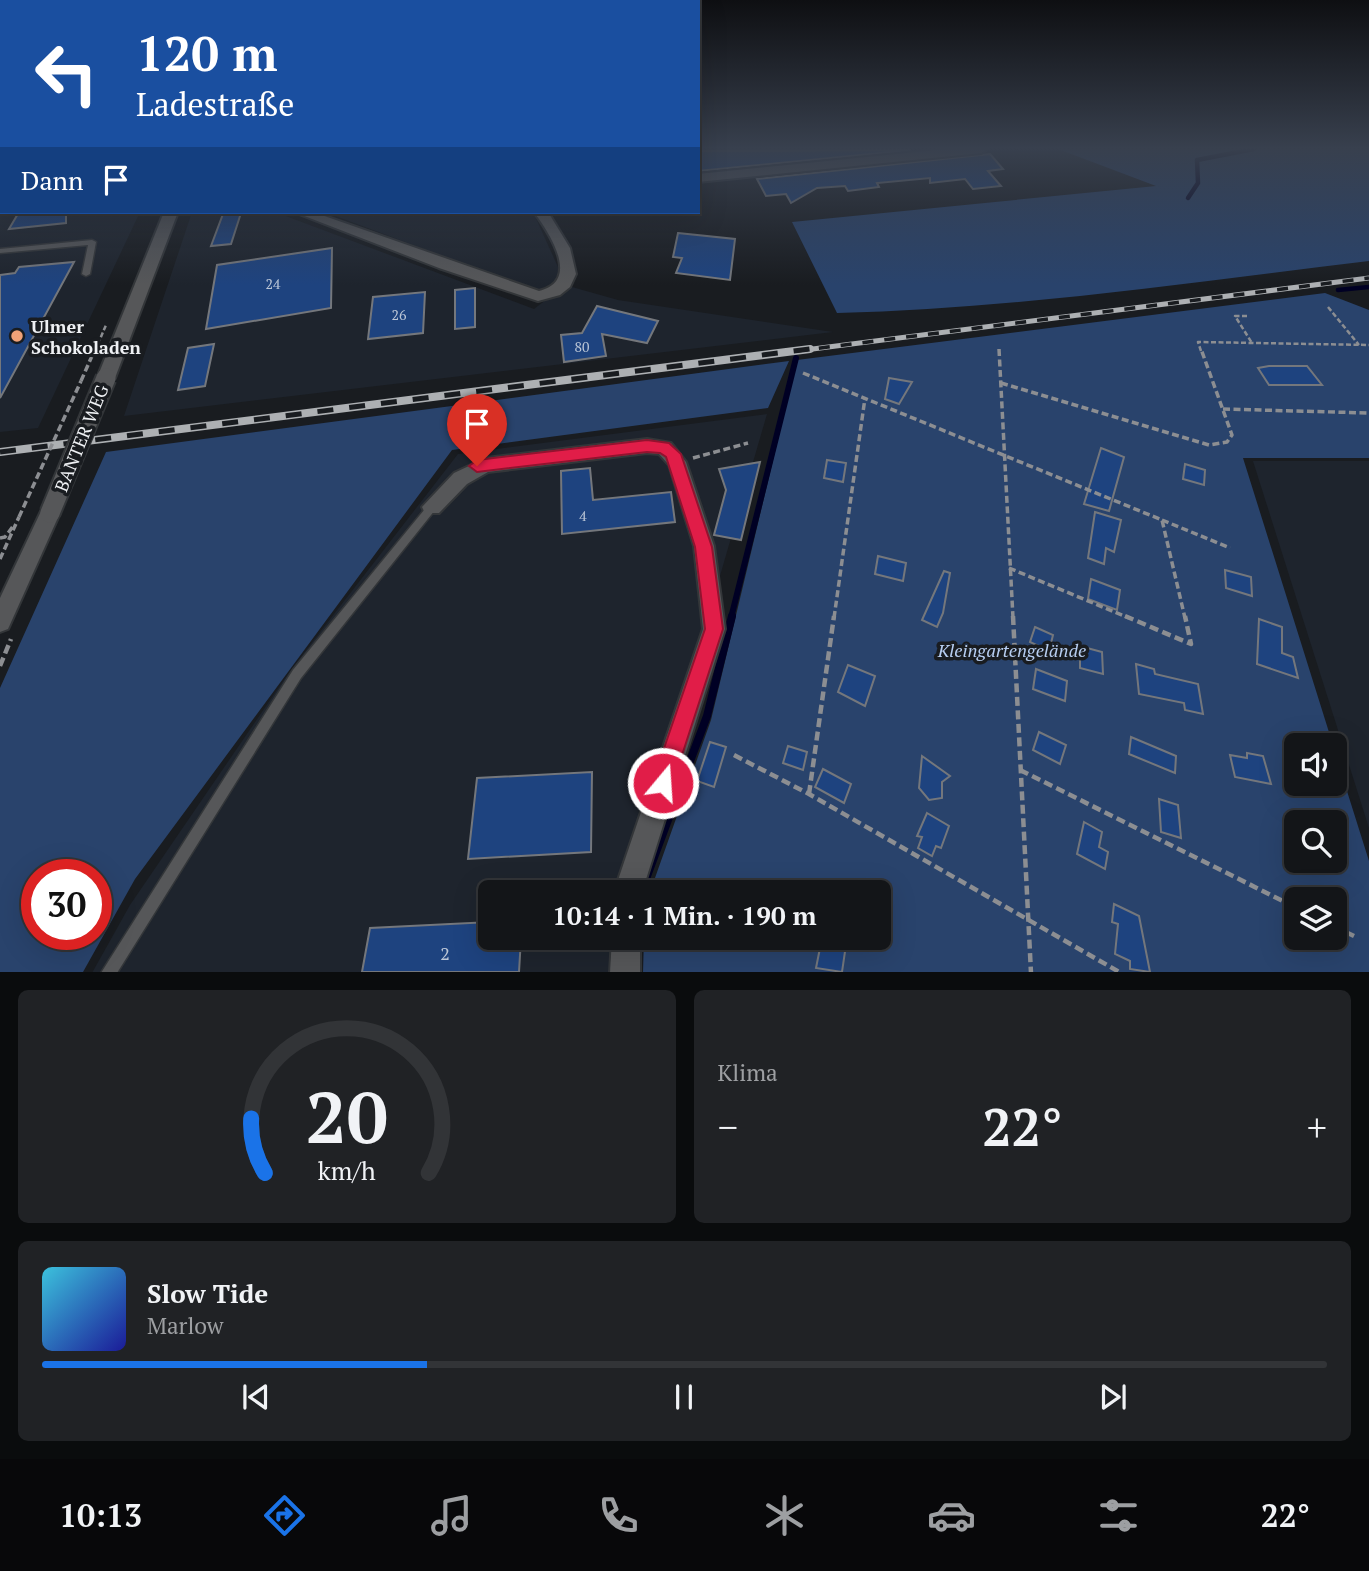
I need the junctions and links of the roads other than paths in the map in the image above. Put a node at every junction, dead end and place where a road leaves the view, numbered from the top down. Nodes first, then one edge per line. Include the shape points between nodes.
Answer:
1 (170, 214) edge
2 (307, 214) edge
3 (542, 214) edge
4 (0, 251) edge
5 (86, 274) dead end
6 (432, 507) joint
7 (0, 622) edge
8 (631, 880) edge
9 (626, 950) edge
10 (108, 972) edge
11 (625, 972) edge

1 - 7 street, BANTER WEG, bridge via 50,513
2 - 3 street via 530,294 554,292 568,274 566,253
4 - 5 lane via 92,242
6 - 8 street via 460,476 487,464 647,446 664,447 677,461 704,547 714,629
6 - 10 lane via 297,674
9 - 11 street

